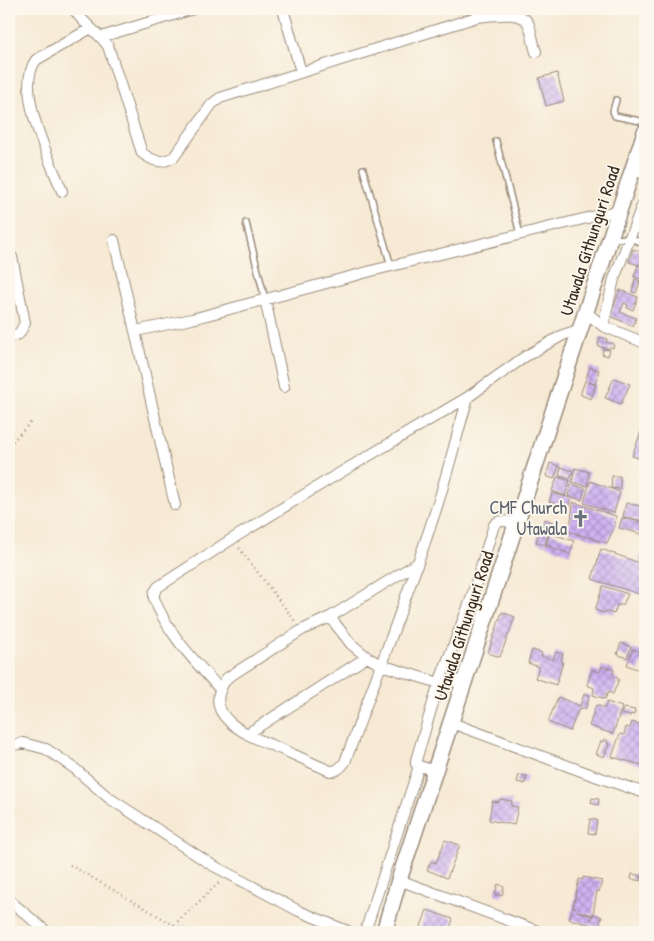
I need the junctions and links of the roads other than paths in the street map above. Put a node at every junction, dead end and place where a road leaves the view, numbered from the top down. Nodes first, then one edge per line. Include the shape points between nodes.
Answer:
1 (74, 9) edge
2 (193, 9) edge
3 (283, 9) edge
4 (479, 13) edge
5 (91, 28) junction
6 (102, 37) junction
7 (536, 52) dead end
8 (301, 72) junction
9 (616, 100) dead end
10 (645, 122) edge
11 (645, 132) edge
12 (496, 140) dead end
13 (363, 169) dead end
14 (639, 172) edge
15 (62, 191) dead end
16 (645, 198) edge
17 (620, 210) junction
18 (246, 223) dead end
19 (520, 235) junction
20 (630, 238) junction
21 (611, 239) junction
22 (114, 240) dead end
23 (645, 244) edge
24 (12, 257) dead end
25 (391, 266) junction
26 (12, 271) edge
27 (600, 272) junction
28 (614, 279) junction
29 (265, 299) junction
30 (587, 313) junction
31 (603, 326) junction
32 (581, 329) junction
33 (136, 331) junction
34 (9, 336) edge
35 (645, 343) edge
36 (284, 387) dead end
37 (468, 397) junction
38 (175, 505) dead end
39 (518, 524) junction
40 (416, 564) junction
41 (470, 602) junction
42 (490, 608) junction
43 (330, 617) junction
44 (367, 657) junction
45 (381, 665) junction
46 (466, 680) junction
47 (439, 683) junction
48 (219, 688) junction
49 (452, 723) junction
50 (247, 734) junction
51 (9, 746) edge
52 (419, 766) junction
53 (436, 771) junction
54 (645, 793) edge
55 (399, 880) junction
56 (9, 900) edge
57 (47, 932) edge
58 (350, 932) edge
59 (365, 932) edge
60 (384, 932) edge
61 (540, 932) edge

1 - 5 street
2 - 6 street
3 - 8 street
4 - 7 street via 510,14 528,22
4 - 8 street
5 - 6 street
5 - 15 street via 36,60 30,67 31,107
6 - 8 street via 108,46 142,153 157,162 174,157 212,104 220,98
9 - 10 lane via 615,116
11 - 14 street, Utawala Githunguri Road
12 - 19 lane
13 - 25 lane
14 - 17 street, Utawala Githunguri Road
16 - 20 street
17 - 19 street
17 - 21 street, Utawala Githunguri Road
18 - 29 lane
19 - 25 street
20 - 21 lane
20 - 23 lane
20 - 28 street
21 - 27 street, Utawala Githunguri Road
22 - 33 street
24 - 26 street
25 - 29 street
26 - 34 street via 25,323 19,334
27 - 28 street
27 - 30 street, Utawala Githunguri Road
28 - 31 street
29 - 33 street
29 - 36 street
30 - 31 street
30 - 32 street, Utawala Githunguri Road
31 - 35 street
32 - 37 street via 563,335 526,356
32 - 39 street, Utawala Githunguri Road
33 - 38 street
37 - 40 street via 439,500
37 - 48 street via 158,587 154,593 156,603 166,624
39 - 41 street via 500,521 494,525
39 - 42 street, Utawala Githunguri Road
40 - 43 street
40 - 45 street
41 - 42 street
41 - 47 street
42 - 46 street, Utawala Githunguri Road
43 - 44 street via 351,644
43 - 48 street via 302,630 227,678
44 - 45 street
44 - 50 street
45 - 47 street
45 - 50 street via 345,762 336,771
46 - 47 street
46 - 49 street, Utawala Githunguri Road
47 - 52 street via 416,760
48 - 50 street via 217,698 222,712 236,728
49 - 53 street, Utawala Githunguri Road
49 - 54 street
51 - 58 street via 23,743 46,749 110,798 227,874 299,911
52 - 53 street
52 - 59 street
53 - 55 street, Utawala Githunguri Road
55 - 60 street, Utawala Githunguri Road
55 - 61 street
56 - 57 street

